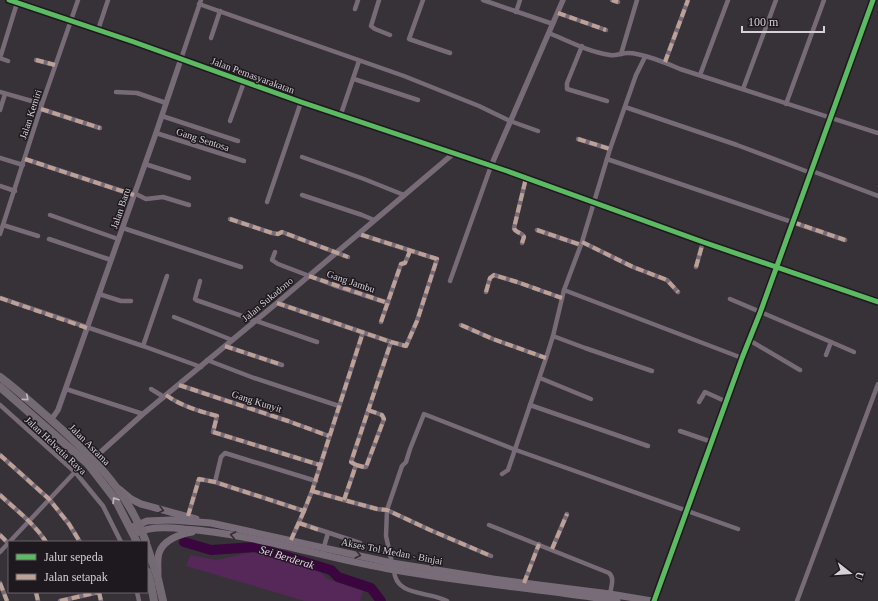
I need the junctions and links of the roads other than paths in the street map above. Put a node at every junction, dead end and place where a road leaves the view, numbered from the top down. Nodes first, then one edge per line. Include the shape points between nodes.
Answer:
1 (9, 0) edge
2 (78, 0) edge
3 (108, 0) edge
4 (358, 0) edge
5 (379, 0) edge
6 (423, 0) edge
7 (483, 0) edge
8 (520, 0) edge
9 (562, 0) edge
10 (612, 0) edge
11 (638, 0) edge
12 (688, 0) edge
13 (728, 0) edge
14 (776, 0) edge
15 (824, 0) edge
16 (873, 0) edge
17 (491, 1) edge
18 (200, 2) edge
19 (618, 2) dead end
20 (17, 3) junction
21 (355, 9) dead end
22 (220, 11) junction
23 (516, 12) junction
24 (558, 13) junction
25 (70, 21) junction
26 (553, 24) junction
27 (98, 30) junction
28 (606, 30) dead end
29 (549, 33) junction
30 (390, 35) dead end
31 (210, 38) dead end
32 (582, 46) junction
33 (450, 53) dead end
34 (621, 54) junction
35 (645, 57) junction
36 (181, 59) junction
37 (36, 60) dead end
38 (8, 61) dead end
39 (360, 61) junction
40 (665, 62) junction
41 (55, 66) junction
42 (700, 75) junction
43 (354, 79) junction
44 (244, 82) junction
45 (743, 89) junction
46 (116, 92) dead end
47 (3, 93) edge
48 (418, 100) dead end
49 (607, 101) dead end
50 (301, 102) junction
51 (166, 103) junction
52 (786, 104) junction
53 (41, 107) junction
54 (625, 107) junction
55 (0, 110) edge
56 (341, 114) junction
57 (162, 116) junction
58 (830, 118) junction
59 (230, 121) dead end
60 (510, 121) junction
61 (100, 128) dead end
62 (538, 130) dead end
63 (878, 132) edge
64 (156, 133) junction
65 (578, 140) dead end
66 (238, 141) dead end
67 (610, 149) junction
68 (454, 153) junction
69 (302, 157) dead end
70 (0, 158) edge
71 (25, 159) junction
72 (607, 159) junction
73 (244, 161) dead end
74 (145, 164) junction
75 (23, 165) junction
76 (491, 166) junction
77 (811, 172) junction
78 (189, 178) dead end
79 (526, 178) junction
80 (0, 186) edge
81 (15, 191) junction
82 (134, 194) junction
83 (302, 194) dead end
84 (404, 196) junction
85 (878, 196) edge
86 (267, 202) dead end
87 (594, 202) junction
88 (189, 205) dead end
89 (50, 215) dead end
90 (0, 216) edge
91 (6, 218) junction
92 (230, 219) dead end
93 (374, 220) junction
94 (793, 222) junction
95 (3, 225) junction
96 (123, 228) junction
97 (537, 230) dead end
98 (0, 234) edge
99 (359, 234) junction
100 (38, 236) dead end
101 (49, 239) dead end
102 (118, 239) junction
103 (845, 240) dead end
104 (703, 242) junction
105 (522, 243) dead end
106 (581, 243) junction
107 (410, 250) junction
108 (275, 252) dead end
109 (337, 252) junction
110 (348, 257) dead end
111 (111, 260) junction
112 (777, 266) junction
113 (241, 267) dead end
114 (696, 267) dead end
115 (167, 276) dead end
116 (309, 276) junction
117 (200, 281) dead end
118 (450, 281) dead end
119 (564, 290) junction
120 (486, 292) dead end
121 (678, 292) dead end
122 (99, 294) junction
123 (0, 298) edge
124 (562, 298) junction
125 (730, 299) dead end
126 (131, 301) dead end
127 (878, 302) edge
128 (277, 303) junction
129 (388, 303) junction
130 (760, 313) junction
131 (174, 317) dead end
132 (255, 321) junction
133 (381, 322) dead end
134 (461, 325) dead end
135 (88, 328) junction
136 (362, 332) junction
137 (554, 336) junction
138 (232, 340) junction
139 (750, 340) junction
140 (317, 342) dead end
141 (391, 342) junction
142 (831, 342) junction
143 (143, 346) junction
144 (225, 346) junction
145 (854, 352) dead end
146 (826, 355) dead end
147 (546, 358) junction
148 (742, 358) junction
149 (207, 360) junction
150 (282, 365) dead end
151 (201, 366) junction
152 (800, 370) dead end
153 (652, 371) dead end
154 (0, 377) edge
155 (540, 378) junction
156 (878, 384) edge
157 (179, 385) junction
158 (0, 387) edge
159 (66, 388) junction
160 (151, 389) dead end
161 (165, 396) junction
162 (591, 399) dead end
163 (699, 402) dead end
164 (727, 402) junction
165 (530, 405) junction
166 (0, 406) edge
167 (339, 406) junction
168 (368, 410) junction
169 (143, 414) junction
170 (55, 415) junction
171 (46, 427) junction
172 (680, 431) dead end
173 (329, 436) junction
174 (712, 442) junction
175 (648, 446) dead end
176 (514, 449) junction
177 (0, 455) edge
178 (93, 459) junction
179 (320, 465) junction
180 (356, 465) junction
181 (74, 472) junction
182 (502, 474) dead end
183 (316, 481) junction
184 (215, 482) junction
185 (114, 485) junction
186 (312, 491) junction
187 (0, 495) edge
188 (49, 499) junction
189 (344, 500) junction
190 (387, 510) junction
191 (687, 510) junction
192 (304, 511) junction
193 (567, 514) dead end
194 (188, 516) junction
195 (29, 521) junction
196 (211, 523) junction
197 (299, 523) junction
198 (489, 525) dead end
199 (140, 527) junction
200 (738, 529) dead end
201 (202, 530) junction
202 (328, 533) junction
203 (133, 535) edge
204 (0, 536) edge
205 (291, 540) junction
206 (11, 541) edge
207 (45, 541) edge
208 (79, 541) edge
209 (120, 541) edge
210 (146, 541) edge
211 (8, 542) edge
212 (360, 543) dead end
213 (8, 544) edge
214 (539, 544) junction
215 (148, 549) edge
216 (552, 549) junction
217 (323, 550) junction
218 (0, 552) edge
219 (491, 556) dead end
220 (393, 566) junction
221 (148, 574) edge
222 (158, 579) junction
223 (0, 583) edge
224 (524, 583) junction
225 (567, 591) junction
226 (95, 593) edge
227 (610, 594) junction
228 (70, 600) edge
229 (7, 601) edge
230 (60, 601) edge
231 (154, 601) edge
232 (163, 601) edge
233 (447, 601) edge
234 (617, 601) edge
235 (653, 601) edge
236 (797, 601) edge

1 - 20 street, Jalan Pemasyarakatan
2 - 25 street, Jalan Kemiri
3 - 27 street
4 - 21 street
5 - 30 street via 371,26
6 - 33 street via 409,39
7 - 17 street
8 - 23 street
9 - 24 street
10 - 19 street
11 - 34 street
12 - 40 street
13 - 42 street
14 - 45 street
15 - 52 street
16 - 58 street
17 - 23 street
18 - 22 street
18 - 36 street, Jalan Baru
20 - 25 street, Jalan Pemasyarakatan
20 - 38 street via 0,58
22 - 31 street
22 - 39 street
23 - 26 street
24 - 26 street
24 - 28 street
25 - 27 street, Jalan Pemasyarakatan
25 - 41 street, Jalan Kemiri
26 - 29 street
27 - 36 street, Jalan Pemasyarakatan
29 - 32 street
29 - 60 street
32 - 34 street via 608,55
32 - 49 street via 567,89
34 - 35 street
35 - 40 street
35 - 54 street
36 - 44 street, Jalan Pemasyarakatan
36 - 51 street, Jalan Baru
37 - 41 street
39 - 43 street
39 - 60 street via 438,89
40 - 42 street
41 - 53 street, Jalan Kemiri
42 - 45 street
43 - 48 street
43 - 56 street
44 - 50 street, Jalan Pemasyarakatan
44 - 59 street
45 - 52 street
46 - 51 street via 137,93
47 - 53 street
47 - 55 street
50 - 56 street, Jalan Pemasyarakatan
50 - 86 street
51 - 57 street, Jalan Baru
52 - 58 street
53 - 61 street
53 - 71 street, Jalan Kemiri
54 - 67 street
54 - 77 street
56 - 68 street, Jalan Pemasyarakatan
57 - 64 street, Jalan Baru
57 - 66 street
58 - 63 street
58 - 77 street
60 - 62 street
60 - 76 street
64 - 73 street, Gang Sentosa
64 - 74 street, Jalan Baru
65 - 67 street
67 - 72 street
68 - 76 street, Jalan Pemasyarakatan
68 - 84 street, Jalan Sukadono
69 - 84 street
70 - 75 street
71 - 75 street, Jalan Kemiri
71 - 82 street
72 - 87 street
72 - 94 street
74 - 78 street
74 - 82 street, Jalan Baru
75 - 81 street, Jalan Kemiri
76 - 79 street
76 - 118 street
77 - 85 street
77 - 94 street
79 - 87 street
79 - 105 street via 514,228 523,235
80 - 81 street
81 - 91 street, Jalan Kemiri
82 - 88 street via 146,199 163,197
82 - 96 street, Jalan Baru
83 - 93 street
84 - 93 street, Jalan Sukadono
87 - 104 street
87 - 106 street
89 - 102 street
90 - 91 street
91 - 95 street, Jalan Kemiri
92 - 109 street via 272,233 282,232
93 - 99 street, Jalan Sukadono
94 - 103 street
94 - 112 street
95 - 98 street, Jalan Kemiri
95 - 100 street
96 - 102 street, Jalan Baru
96 - 113 street
97 - 106 street
99 - 107 street
99 - 109 street, Jalan Sukadono
101 - 111 street
102 - 111 street, Jalan Baru
104 - 112 street
104 - 114 street
106 - 119 street
106 - 121 street via 667,280
107 - 129 street via 405,263 401,264
107 - 141 street via 437,259 406,346
108 - 116 street, Gang Jambu via 273,261
109 - 110 street
109 - 116 street, Jalan Sukadono
111 - 122 street, Jalan Baru
112 - 127 street
112 - 130 street
115 - 143 street
116 - 128 street, Jalan Sukadono
116 - 129 street, Gang Jambu
117 - 132 street via 195,300
119 - 124 street
119 - 148 street
120 - 124 street via 490,278 494,275
122 - 126 street via 121,301
122 - 135 street, Jalan Baru
123 - 135 street
124 - 137 street
125 - 130 street
128 - 132 street, Jalan Sukadono
128 - 136 street
129 - 133 street
130 - 139 street
130 - 142 street
131 - 138 street
132 - 138 street, Jalan Sukadono
132 - 140 street
134 - 147 street via 493,340
135 - 143 street
135 - 159 street, Jalan Baru
136 - 141 street
136 - 167 street
137 - 147 street
137 - 153 street
138 - 144 street, Jalan Sukadono
139 - 148 street
139 - 152 street
141 - 168 street
142 - 145 street
142 - 146 street
143 - 151 street
144 - 149 street, Jalan Sukadono
144 - 150 street
147 - 155 street
148 - 164 street
149 - 151 street, Jalan Sukadono
149 - 167 street
151 - 157 street, Jalan Sukadono
154 -> 170 highway, Jalan Asrama
155 - 162 street
155 - 165 street
156 - 236 street
157 - 161 street, Jalan Sukadono
157 - 173 street, Gang Kunyit
158 - 171 highway, Jalan Asrama
159 - 169 street
159 - 170 street, Jalan Baru
160 - 161 street
161 - 169 street, Jalan Sukadono
161 - 179 street via 187,407 217,416 213,432
163 - 164 street via 705,392
164 - 174 street
165 - 175 street
165 - 176 street
166 - 181 street, Jalan Helvetia Raya
167 - 173 street
168 - 180 street via 351,462
168 - 180 street via 382,415 384,419 366,467
169 - 178 street, Jalan Sukadono
170 - 171 highway
170 - 178 highway, Jalan Asrama
203 -> 171 highway, Jalan Asrama via 115,499 101,480
172 - 174 street
173 - 179 street
174 - 191 street
176 - 182 street via 508,470
176 - 190 street via 424,414
176 - 191 street
177 - 188 street
178 - 185 highway, Jalan Asrama
179 - 183 street
180 - 189 street
181 - 188 street
181 - 209 street, Jalan Helvetia Raya via 103,506
183 - 184 street via 224,453
183 - 186 street
184 - 192 street
184 - 194 street via 199,479
185 -> 194 main road via 141,504
185 - 199 highway, Jalan Asrama
186 - 189 street
186 - 192 street
187 - 195 street
188 - 195 street
188 - 208 street
189 - 190 street
190 - 219 street
190 - 220 street via 386,536
191 - 200 street
191 - 235 street
192 - 197 street
193 - 216 street
194 - 196 main road
195 - 206 street
195 - 207 street
196 - 199 main road, Akses Tol Medan - Binjai via 163,520 147,521
196 - 205 main road, Akses Tol Medan - Binjai
197 - 202 street
197 - 205 street
198 - 214 street
199 - 201 main road, Akses Tol Medan - Binjai
199 - 203 main road, Akses Tol Medan - Binjai
199 - 210 highway, Jalan Asrama
217 -> 201 main road, Akses Tol Medan - Binjai
201 - 222 main road via 181,534 163,546 159,552
202 - 212 street
202 - 217 street
204 - 211 street
205 - 217 main road, Akses Tol Medan - Binjai
213 - 218 street
214 - 216 street
214 - 224 street
215 - 222 highway
216 - 227 street via 611,575
217 - 220 main road, Akses Tol Medan - Binjai
220 - 224 main road, Akses Tol Medan - Binjai
220 - 225 main road, Akses Tol Medan - Binjai
220 - 233 street via 396,580 404,589
221 - 231 highway
222 - 232 highway
223 - 229 street
224 - 225 main road, Akses Tol Medan - Binjai
225 - 227 main road, Akses Tol Medan - Binjai
225 - 234 main road, Akses Tol Medan - Binjai
226 - 228 street
227 - 235 main road, Akses Tol Medan - Binjai
228 - 230 street

